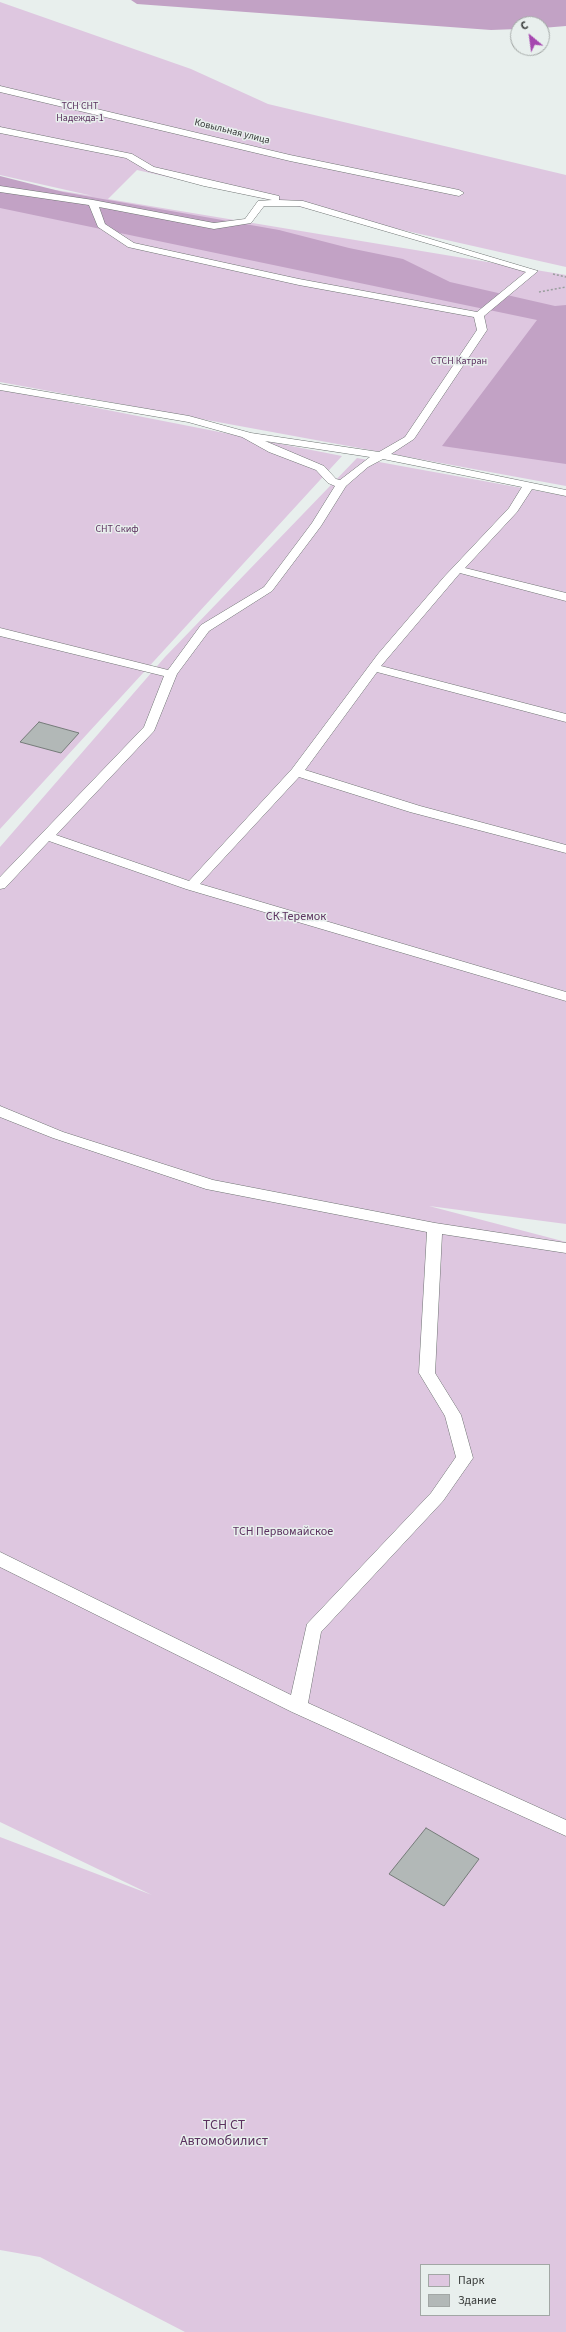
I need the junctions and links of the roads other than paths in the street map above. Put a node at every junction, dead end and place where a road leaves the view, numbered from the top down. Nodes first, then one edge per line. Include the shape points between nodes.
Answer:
1 (0, 89) edge
2 (0, 130) edge
3 (0, 189) edge
4 (459, 193) dead end
5 (93, 203) junction
6 (300, 203) junction
7 (479, 315) junction
8 (0, 387) edge
9 (246, 435) junction
10 (380, 455) junction
11 (342, 484) junction
12 (529, 486) junction
13 (566, 493) edge
14 (457, 569) junction
15 (566, 597) edge
16 (0, 632) edge
17 (374, 668) junction
18 (171, 674) junction
19 (566, 718) edge
20 (297, 772) junction
21 (47, 836) junction
22 (566, 849) edge
23 (0, 885) edge
24 (191, 886) junction
25 (566, 997) edge
26 (0, 1111) edge
27 (435, 1228) junction
28 (566, 1248) edge
29 (0, 1559) edge
30 (298, 1707) junction
31 (566, 1828) edge

1 - 4 lane, Ковыльная улица via 290,158
2 - 6 lane via 129,156 151,169
3 - 5 lane
5 - 6 lane via 214,226 248,221 261,203
5 - 7 lane via 101,225 131,245 299,282
6 - 7 lane via 534,271
7 - 10 lane via 482,330 409,439
8 - 9 lane via 189,419
9 - 10 lane
9 - 11 lane via 273,450 320,468 332,481
10 - 11 lane
10 - 12 lane
11 - 18 lane via 317,524 268,589 205,628
12 - 13 lane
12 - 14 lane via 513,510
14 - 15 lane
14 - 17 lane
16 - 18 lane
17 - 19 lane
17 - 20 lane
18 - 21 lane via 150,728
20 - 22 lane via 415,808
20 - 24 lane
21 - 23 lane
21 - 24 lane
24 - 25 lane
26 - 27 lane via 58,1135 211,1185
27 - 28 lane
27 - 30 lane via 427,1373 453,1415 465,1458 437,1497 312,1629
29 - 30 lane
30 - 31 lane

